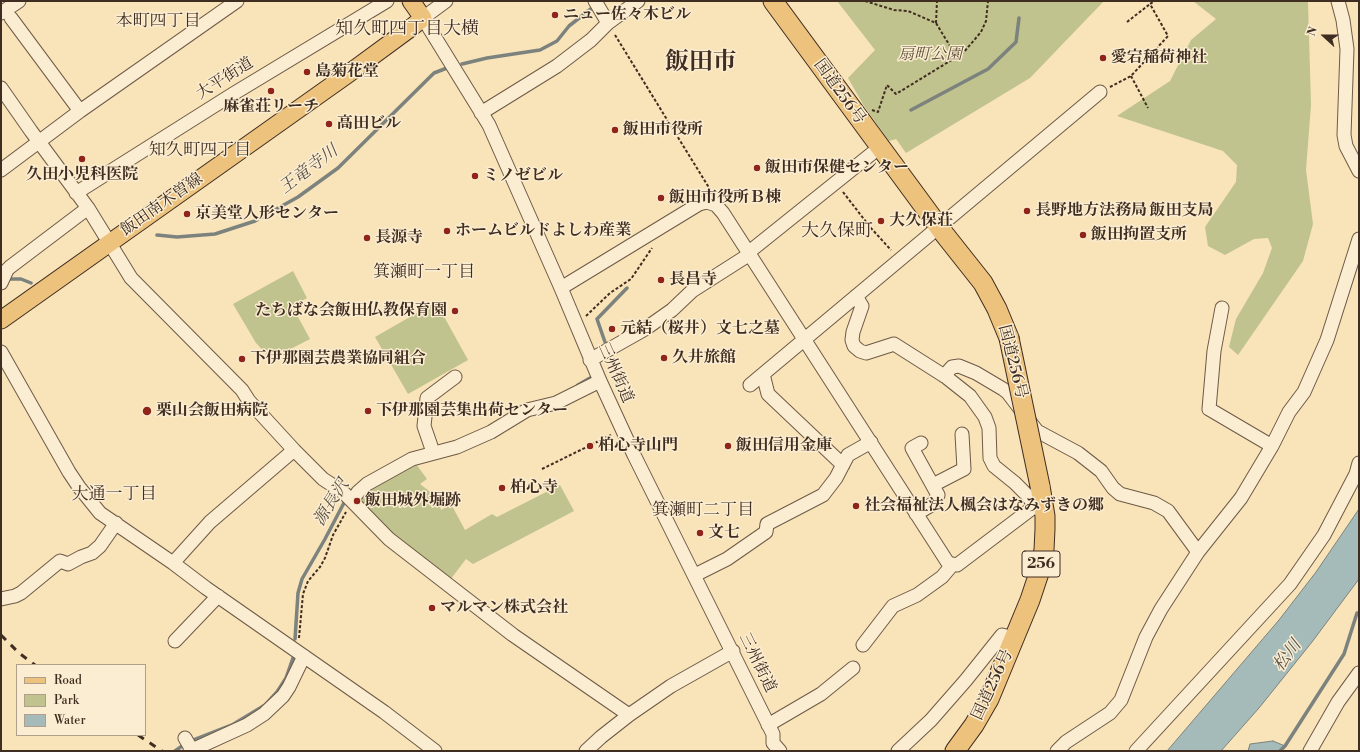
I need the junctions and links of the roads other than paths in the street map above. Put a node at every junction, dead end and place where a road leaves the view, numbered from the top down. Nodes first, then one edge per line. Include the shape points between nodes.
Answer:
1 (19, 1) edge
2 (237, 1) edge
3 (387, 1) edge
4 (411, 1) edge
5 (446, 1) edge
6 (595, 1) edge
7 (638, 1) edge
8 (773, 1) edge
9 (1338, 1) edge
10 (6, 16) edge
11 (423, 18) junction
12 (611, 29) junction
13 (1, 88) edge
14 (1100, 92) road end
15 (80, 111) junction
16 (481, 113) junction
17 (38, 142) junction
18 (880, 147) junction
19 (1, 170) edge
20 (1359, 172) edge
21 (80, 191) junction
22 (85, 211) junction
23 (939, 227) junction
24 (1359, 239) edge
25 (110, 242) junction
26 (749, 253) junction
27 (1, 283) edge
28 (561, 288) junction
29 (856, 296) junction
30 (1222, 308) dead end
31 (1, 320) edge
32 (805, 338) junction
33 (1, 352) edge
34 (590, 360) junction
35 (763, 374) junction
36 (944, 376) junction
37 (455, 377) dead end
38 (600, 381) junction
39 (750, 385) dead end
40 (962, 434) dead end
41 (871, 442) junction
42 (921, 443) dead end
43 (1272, 446) junction
44 (432, 448) junction
45 (294, 450) junction
46 (1359, 463) edge
47 (843, 465) junction
48 (933, 485) junction
49 (349, 498) junction
50 (1039, 498) junction
51 (916, 514) junction
52 (116, 523) junction
53 (1198, 552) junction
54 (173, 563) junction
55 (953, 564) junction
56 (695, 575) junction
57 (218, 596) junction
58 (1, 600) edge
59 (1015, 638) junction
60 (175, 641) dead end
61 (863, 644) dead end
62 (301, 650) junction
63 (733, 651) junction
64 (853, 668) dead end
65 (1359, 673) edge
66 (629, 715) junction
67 (768, 725) junction
68 (190, 747) edge
69 (773, 748) edge
70 (435, 751) edge
71 (586, 751) edge
72 (898, 751) edge
73 (955, 751) edge
74 (1058, 751) edge
75 (1136, 751) edge
76 (1310, 751) edge

1 - 10 street
2 - 15 street
3 - 21 street, 大平街道
4 - 11 main road
5 - 11 street
6 - 12 street
7 - 12 street
8 - 18 highway, 国道256号 / 256
9 - 20 street via 1346,49 1345,140
10 - 15 street
11 - 16 street, 三州街道
11 - 25 main road, 飯田南木曽線
12 - 16 street
13 - 17 street
14 - 23 street
15 - 17 street
16 - 28 street, 三州街道 via 489,125
17 - 19 street
17 - 21 street
18 - 23 highway, 国道256号 / 256
18 - 26 street via 831,178
21 - 22 street
22 - 25 street
22 - 27 street via 6,270
23 - 29 street
23 - 50 highway, 国道256号 / 256, bridge via 983,283 1009,338
24 - 43 street via 1327,340 1304,392 1289,412
25 - 31 main road, 飯田南木曽線
25 - 45 street via 131,278 242,390
26 - 28 street via 723,213 716,205 707,202 699,204
26 - 32 street
26 - 34 street via 692,290 672,310 645,329
28 - 34 street, 三州街道
29 - 32 street
29 - 36 street via 862,306 853,332 854,346 866,353 894,344
30 - 43 street via 1214,351 1208,409
32 - 35 street
32 - 41 street
33 - 52 street via 79,487 100,513
34 - 38 street, 三州街道
35 - 39 street
35 - 47 street via 768,394
36 - 50 street via 970,396 985,417 989,428 990,458 994,466 1027,495
36 - 53 street via 952,367 959,366 1003,389 1037,431 1078,453 1101,471 1120,494 1154,503 1168,511
37 - 44 street via 428,398 424,426
38 - 44 street via 556,403 527,410 491,432 457,447
38 - 56 street, 三州街道
40 - 48 street via 964,469
41 - 47 street via 848,455
41 - 51 street
42 - 48 street via 912,448
43 - 53 street via 1242,498
44 - 49 street via 367,484
45 - 49 street via 323,479
45 - 54 street via 210,522
46 - 75 street via 1356,474 1324,535 1290,584
47 - 56 street via 823,495 767,524 766,532 727,559
48 - 51 street via 938,495 933,504
49 - 66 street via 389,539 506,630
50 - 55 street via 958,565
50 - 59 highway, 国道256号 / 256 via 1045,529 1044,550 1039,573
51 - 55 street via 948,563
52 - 54 street
52 - 58 street via 92,553 68,564 60,561 21,593
53 - 74 street via 1146,637 1121,700 1110,713 1066,742
54 - 57 street
55 - 61 street via 942,577 917,595 893,606
56 - 63 street, 三州街道
57 - 60 street
57 - 62 street
59 - 72 street via 1002,635 931,720
59 - 73 highway, 国道256号 / 256 via 989,699
62 - 68 street via 289,687 273,706 258,718
62 - 70 street
63 - 66 street via 671,686
63 - 67 street, 三州街道
64 - 67 street via 820,694
65 - 76 street via 1338,702
66 - 71 street
67 - 69 street, 三州街道 via 773,734

